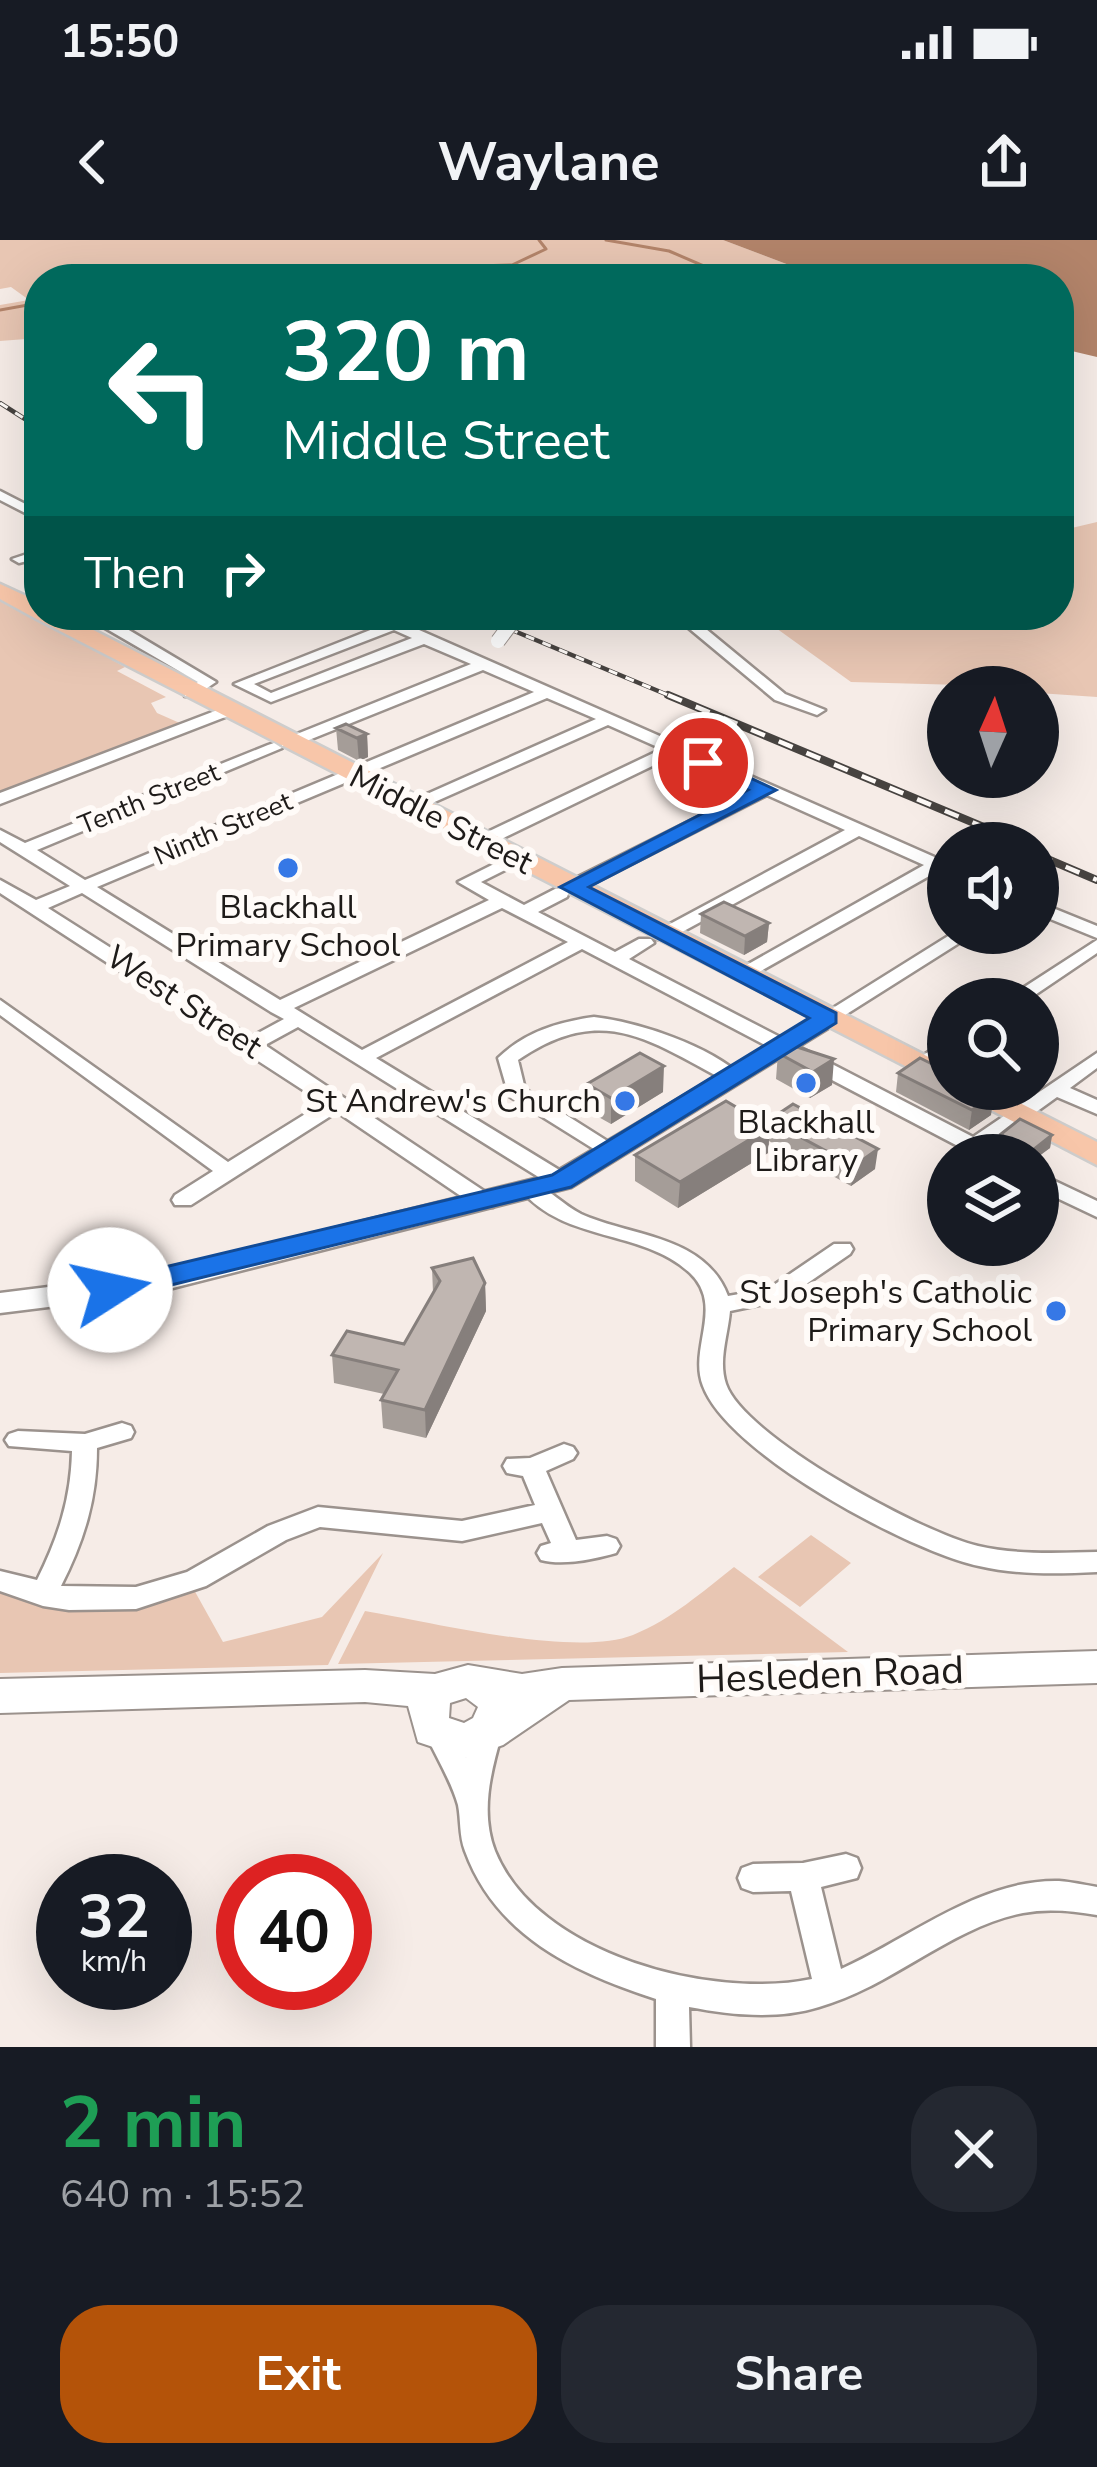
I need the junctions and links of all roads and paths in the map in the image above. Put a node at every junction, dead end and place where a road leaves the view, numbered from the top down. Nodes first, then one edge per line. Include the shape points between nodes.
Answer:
1 (24, 558) edge
2 (19, 560) dead end
3 (74, 630) edge
4 (119, 630) edge
5 (385, 630) edge
6 (406, 630) edge
7 (505, 630) edge
8 (698, 630) edge
9 (426, 638) junction
10 (479, 667) junction
11 (190, 693) junction
12 (543, 694) junction
13 (817, 710) dead end
14 (228, 711) junction
15 (604, 721) junction
16 (281, 746) junction
17 (672, 750) junction
18 (353, 775) junction
19 (765, 790) junction
20 (0, 799) edge
21 (415, 805) junction
22 (857, 830) junction
23 (0, 835) edge
24 (483, 841) junction
25 (23, 850) junction
26 (518, 859) junction
27 (927, 860) edge
28 (927, 874) edge
29 (0, 886) edge
30 (85, 887) junction
31 (566, 890) junction
32 (502, 901) junction
33 (35, 907) junction
34 (524, 912) junction
35 (1059, 916) edge
36 (1097, 933) edge
37 (654, 939) junction
38 (582, 942) junction
39 (1097, 945) edge
40 (932, 954) edge
41 (616, 959) junction
42 (743, 975) junction
43 (1048, 978) edge
44 (0, 1006) edge
45 (287, 1014) junction
46 (827, 1018) junction
47 (251, 1045) junction
48 (783, 1046) junction
49 (360, 1059) junction
50 (1097, 1059) edge
51 (927, 1064) edge
52 (906, 1072) edge
53 (733, 1077) junction
54 (1059, 1087) edge
55 (1059, 1090) edge
56 (873, 1094) junction
57 (338, 1102) junction
58 (1097, 1108) edge
59 (1009, 1110) edge
60 (1026, 1110) edge
61 (1019, 1115) junction
62 (950, 1134) edge
63 (1000, 1134) edge
64 (612, 1150) junction
65 (1097, 1155) edge
66 (228, 1172) junction
67 (561, 1181) junction
68 (532, 1190) junction
69 (1059, 1191) edge
70 (183, 1200) dead end
71 (485, 1202) junction
72 (1097, 1210) edge
73 (842, 1249) dead end
74 (0, 1303) edge
75 (719, 1305) junction
76 (122, 1432) dead end
77 (17, 1440) dead end
78 (85, 1443) junction
79 (564, 1453) dead end
80 (551, 1511) junction
81 (607, 1546) dead end
82 (1097, 1562) edge
83 (0, 1581) edge
84 (44, 1594) junction
85 (1097, 1667) edge
86 (479, 1684) junction
87 (562, 1684) junction
88 (0, 1696) edge
89 (435, 1716) junction
90 (488, 1732) junction
91 (471, 1802) junction
92 (846, 1868) dead end
93 (803, 1877) junction
94 (753, 1878) dead end
95 (1097, 1901) edge
96 (830, 1988) junction
97 (672, 1990) junction
98 (674, 2047) edge

1 - 2 street
3 - 11 main road, Middle Street
4 - 11 street via 209,682
5 - 9 street via 242,683 271,698
6 - 9 street
7 - 10 street, bridge
8 - 13 street via 780,697
9 - 10 street
10 - 12 street
10 - 16 street, Tenth Street
11 - 14 main road, Middle Street
12 - 15 street
12 - 18 street, Ninth Street
14 - 16 main road, Middle Street
14 - 20 street
15 - 17 street
15 - 21 street
16 - 18 main road, Middle Street
16 - 25 street, Tenth Street
17 - 19 street
17 - 24 street
18 - 21 main road, Middle Street
18 - 30 street, Ninth Street
19 - 22 street
19 - 31 street
21 - 24 main road, Middle Street
22 - 27 street
22 - 37 street
23 - 25 street
24 - 26 main road, Middle Street
25 - 30 street
26 - 31 main road, Middle Street
26 - 32 street via 467,882
28 - 42 street
29 - 33 street, West Street
30 - 33 street, Ninth Street
30 - 45 street
31 - 34 street
31 - 37 main road, Middle Street
32 - 34 street
32 - 45 street
33 - 47 street, West Street
34 - 38 street
35 - 36 street
37 - 41 street
37 - 42 main road, Middle Street
38 - 41 street
38 - 49 street
39 - 43 street
40 - 46 street
41 - 48 street
42 - 46 main road, Middle Street
44 - 66 street
45 - 47 street
45 - 49 street
46 - 48 street
46 - 51 main road, Middle Street
47 - 57 street, West Street
48 - 53 street
48 - 56 street
49 - 67 street
50 - 54 street
52 - 56 street
53 - 64 street
53 - 64 street via 619,1022 581,1021 538,1034 508,1058 516,1092
55 - 58 street
56 - 62 street
57 - 66 street
57 - 71 street, West Street
59 - 61 main road
60 - 61 street
61 - 63 street
61 - 65 main road
64 - 67 street
66 - 70 street
67 - 68 street
68 - 71 street
68 - 75 street via 564,1219 693,1263
69 - 72 street
71 - 74 street via 145,1285
73 - 75 street via 775,1295
75 - 82 street via 710,1365 728,1412 894,1528 993,1561
76 - 78 street
77 - 78 street
78 - 84 street via 79,1527
79 - 80 street via 524,1466
80 - 81 street via 558,1551
80 - 84 street via 462,1531 336,1516 303,1521 168,1589 108,1600
83 - 84 street
85 - 87 main road, Hesleden Road
86 - 87 main road, Hesleden Road
86 - 89 main road via 457,1682
86 - 90 main road via 499,1706
87 - 90 main road
88 - 89 main road via 340,1687
89 - 90 main road via 466,1741
89 - 91 street
90 - 91 street
91 - 97 street via 475,1848 495,1884 534,1925 587,1962
92 - 93 street
93 - 94 street
93 - 96 street
95 - 96 street via 1072,1894 960,1918 908,1954
96 - 97 street via 751,2000
97 - 98 street

